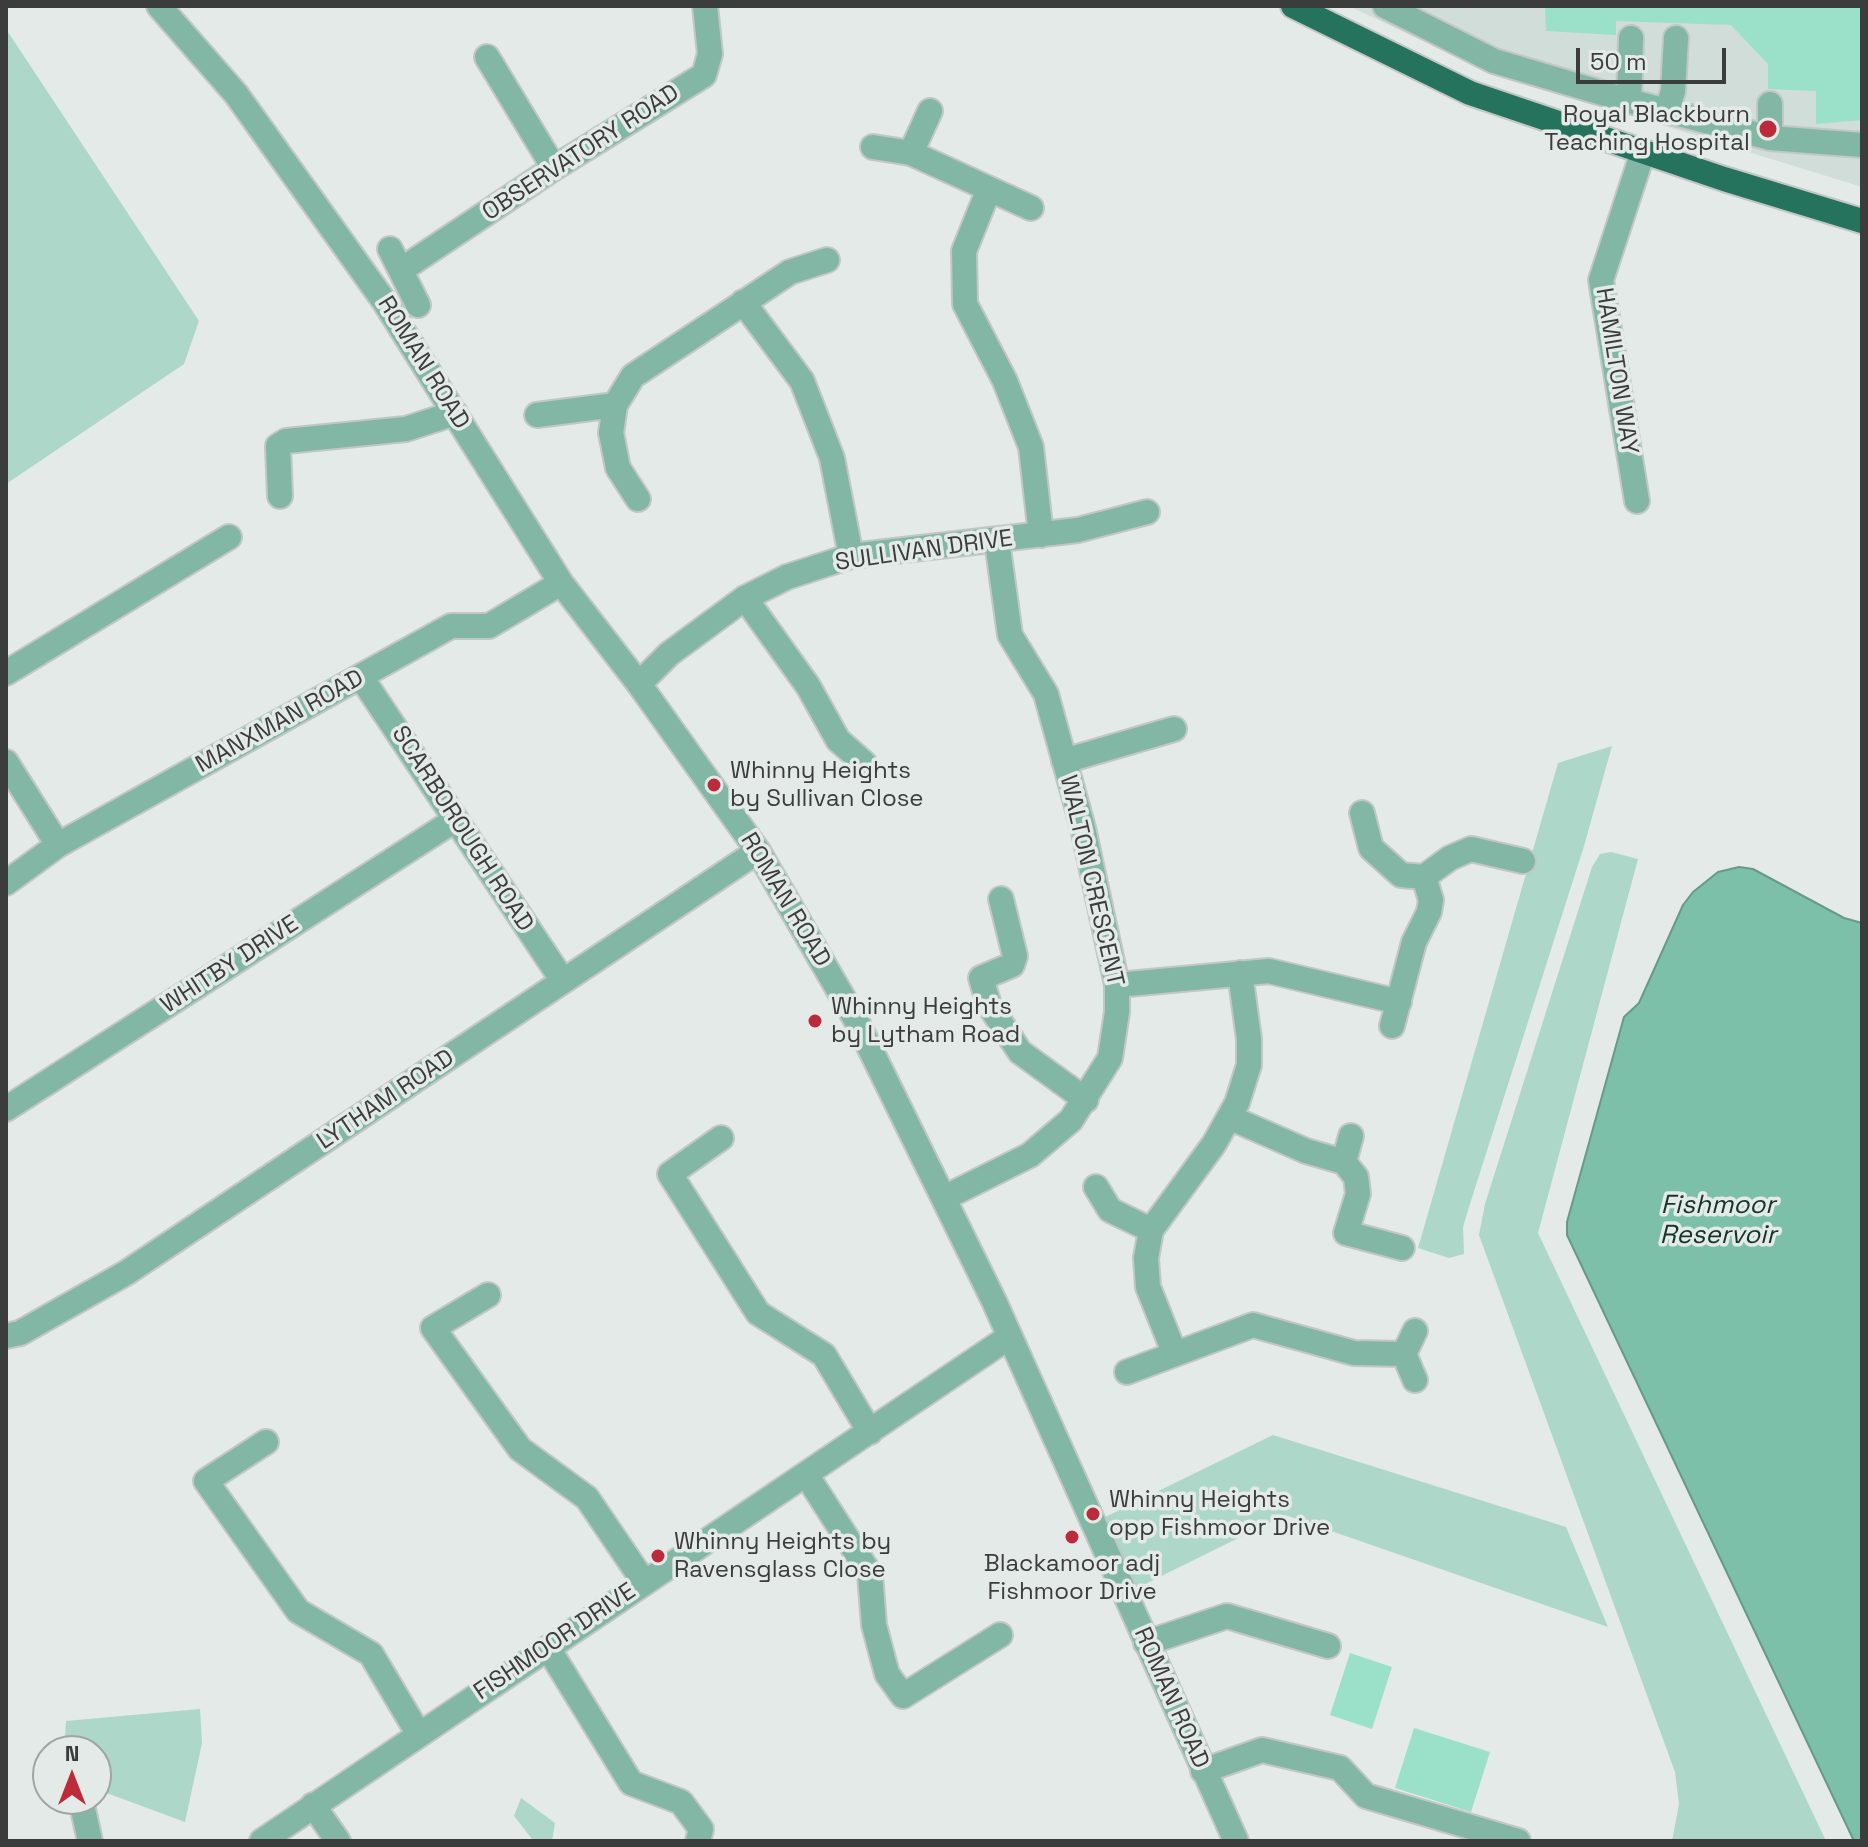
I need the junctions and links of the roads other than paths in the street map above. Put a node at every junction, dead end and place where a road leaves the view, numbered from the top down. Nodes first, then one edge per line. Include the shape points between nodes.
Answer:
1 (159, 6) edge
2 (705, 6) edge
3 (1293, 6) edge
4 (1385, 6) edge
5 (1631, 38) dead end
6 (1676, 38) dead end
7 (487, 57) dead end
8 (1629, 101) junction
9 (1770, 104) dead end
10 (930, 111) dead end
11 (1667, 111) junction
12 (1770, 138) junction
13 (1862, 145) edge
14 (873, 147) dead end
15 (1643, 152) junction
16 (911, 153) junction
17 (554, 168) junction
18 (989, 189) junction
19 (1031, 208) dead end
20 (1862, 221) edge
21 (827, 260) dead end
22 (743, 302) junction
23 (418, 305) dead end
24 (615, 405) junction
25 (455, 413) junction
26 (537, 415) dead end
27 (280, 496) dead end
28 (638, 499) dead end
29 (1637, 501) dead end
30 (1147, 512) dead end
31 (1041, 535) junction
32 (229, 537) dead end
33 (997, 541) junction
34 (851, 556) junction
35 (561, 583) junction
36 (745, 598) junction
37 (6, 673) edge
38 (361, 677) junction
39 (639, 684) junction
40 (1174, 729) dead end
41 (1064, 761) junction
42 (6, 762) edge
43 (864, 763) dead end
44 (1362, 813) dead end
45 (455, 820) junction
46 (58, 845) junction
47 (758, 851) junction
48 (1523, 861) dead end
49 (1412, 876) junction
50 (6, 883) edge
51 (1001, 899) dead end
52 (1240, 973) junction
53 (563, 981) junction
54 (1117, 985) junction
55 (1086, 1100) junction
56 (6, 1109) edge
57 (1231, 1118) junction
58 (1351, 1136) dead end
59 (721, 1138) dead end
60 (1344, 1162) junction
61 (1096, 1187) dead end
62 (944, 1198) junction
63 (1151, 1230) junction
64 (1402, 1248) dead end
65 (488, 1295) dead end
66 (1415, 1331) dead end
67 (6, 1336) edge
68 (1009, 1337) junction
69 (1174, 1352) junction
70 (1404, 1354) junction
71 (1127, 1372) dead end
72 (1415, 1380) dead end
73 (870, 1432) junction
74 (266, 1442) dead end
75 (807, 1476) junction
76 (644, 1582) junction
77 (1000, 1635) dead end
78 (1146, 1643) junction
79 (1328, 1646) dead end
80 (548, 1648) junction
81 (418, 1733) junction
82 (1203, 1771) junction
83 (313, 1805) junction
84 (84, 1815) edge
85 (90, 1841) edge
86 (262, 1841) edge
87 (338, 1841) edge
88 (698, 1841) edge
89 (1236, 1841) edge
90 (1518, 1841) edge

1 - 25 street, ROMAN ROAD via 236,94 384,301
2 - 17 street, OBSERVATORY ROAD via 710,54 704,75
3 - 15 highway via 1470,93
4 - 8 street via 1494,61
5 - 8 street
6 - 11 street
7 - 17 street
8 - 11 street
9 - 12 street
10 - 16 street
11 - 12 street
12 - 13 street
14 - 16 street
15 - 20 highway
15 - 29 street, HAMILTON WAY via 1601,280
16 - 18 street
17 - 23 street, OBSERVATORY ROAD via 395,260
18 - 19 street
18 - 31 street via 964,251 965,304 1005,381 1031,447
21 - 22 street via 790,272
22 - 24 street via 633,376
22 - 34 street via 802,381 832,458
24 - 26 street
24 - 28 street via 611,433 618,468
25 - 27 street via 406,429 286,441 278,446
25 - 35 street, ROMAN ROAD
30 - 31 street, SULLIVAN DRIVE
31 - 33 street, SULLIVAN DRIVE
32 - 37 street
33 - 34 street, SULLIVAN DRIVE
33 - 41 street, WALTON CRESCENT via 1010,635 1046,694
34 - 36 street, SULLIVAN DRIVE via 787,577
35 - 38 street, MANXMAN ROAD via 489,626 451,626
35 - 39 street, ROMAN ROAD
36 - 39 street, SULLIVAN DRIVE via 669,654
36 - 43 street via 808,686 838,740
38 - 45 street, SCARBOROUGH ROAD
38 - 46 street, MANXMAN ROAD
39 - 47 street, ROMAN ROAD
40 - 41 street
41 - 54 street, WALTON CRESCENT
42 - 46 street
44 - 49 street via 1371,848
45 - 53 street, SCARBOROUGH ROAD
45 - 56 street, WHITBY DRIVE
46 - 50 street, MANXMAN ROAD
47 - 53 street, LYTHAM ROAD
47 - 62 street, ROMAN ROAD via 856,1020
48 - 49 street via 1471,849
49 - 52 street via 1431,900 1395,1014 1290,973
51 - 55 street via 1014,946 1012,965 981,978 989,1005 1020,1052
52 - 54 street
52 - 57 street via 1249,1065
53 - 67 street, LYTHAM ROAD via 126,1273
54 - 55 street, WALTON CRESCENT via 1110,1058
55 - 62 street, WALTON CRESCENT via 1052,1139 1030,1155
57 - 60 street
57 - 63 street
58 - 60 street
59 - 73 street via 670,1174 758,1313 824,1355
60 - 64 street via 1356,1177 1358,1194 1346,1233
61 - 63 street via 1110,1210
62 - 68 street, ROMAN ROAD
63 - 69 street via 1145,1274
65 - 76 street via 433,1328 520,1449 587,1498
66 - 70 street
68 - 73 street, FISHMOOR DRIVE
68 - 78 street, ROMAN ROAD
69 - 70 street via 1253,1325 1354,1353
69 - 71 street
70 - 72 street
73 - 75 street, FISHMOOR DRIVE
74 - 81 street via 206,1481 298,1611 371,1654
75 - 76 street, FISHMOOR DRIVE
75 - 77 street via 870,1574 874,1625 887,1674 903,1696
76 - 80 street, FISHMOOR DRIVE
78 - 79 street via 1227,1616
78 - 82 street, ROMAN ROAD
80 - 81 street, FISHMOOR DRIVE
80 - 88 street via 631,1783 681,1802 701,1829
81 - 83 street, FISHMOOR DRIVE
82 - 89 street, ROMAN ROAD
82 - 90 street via 1262,1750 1340,1768 1366,1796
83 - 86 street, FISHMOOR DRIVE
83 - 87 street
84 - 85 street

